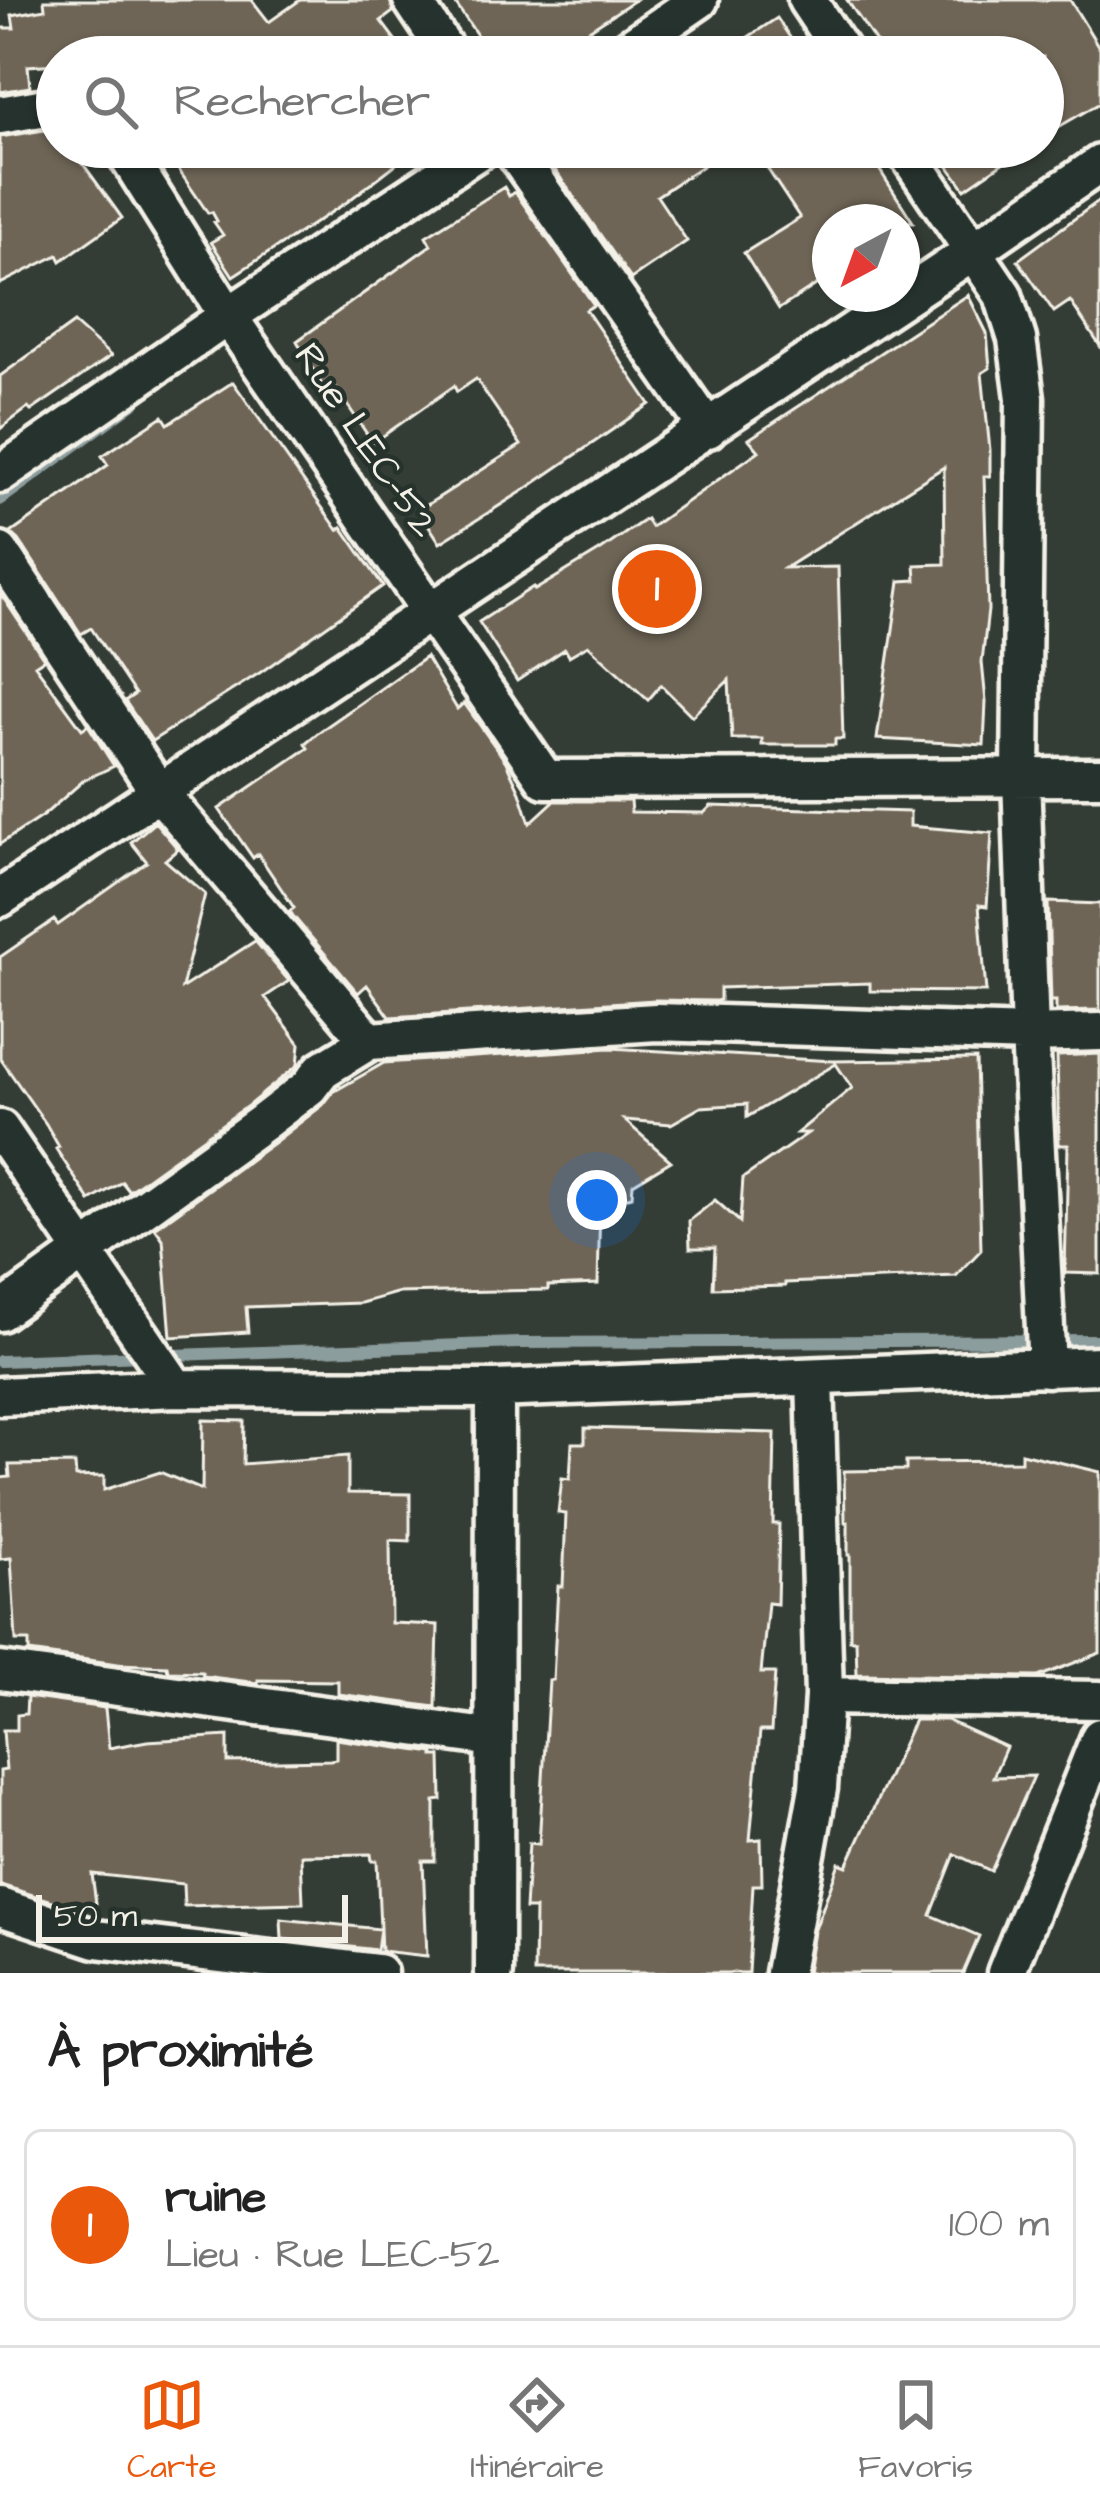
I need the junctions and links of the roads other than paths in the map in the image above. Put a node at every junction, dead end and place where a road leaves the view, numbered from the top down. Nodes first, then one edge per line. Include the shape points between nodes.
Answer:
1 (412, 0) edge
2 (699, 0) edge
3 (807, 0) edge
4 (436, 36) edge
5 (647, 36) edge
6 (830, 36) edge
7 (36, 109) edge
8 (0, 115) edge
9 (1100, 164) edge
10 (135, 168) edge
11 (452, 168) edge
12 (526, 168) edge
13 (917, 168) edge
14 (972, 252) junction
15 (228, 316) junction
16 (708, 429) junction
17 (0, 474) edge
18 (0, 552) edge
19 (430, 610) junction
20 (1021, 776) junction
21 (1100, 777) edge
22 (159, 791) junction
23 (0, 898) edge
24 (1100, 1032) edge
25 (1030, 1034) junction
26 (369, 1042) junction
27 (0, 1129) edge
28 (83, 1251) junction
29 (0, 1312) edge
30 (1100, 1365) edge
31 (1047, 1368) junction
32 (815, 1378) junction
33 (176, 1388) junction
34 (495, 1389) junction
35 (0, 1396) edge
36 (0, 1670) edge
37 (824, 1696) junction
38 (1100, 1700) edge
39 (1100, 1737) edge
40 (494, 1738) junction
41 (0, 1907) edge
42 (92, 1956) edge
43 (377, 1973) edge
44 (494, 1973) edge
45 (784, 1973) edge
46 (1006, 1973) edge

1 - 4 street
2 - 5 street
3 - 6 street
7 - 8 street
9 - 14 street
10 - 15 street, Rue LEC-52
11 - 15 street
12 - 16 street
13 - 14 street
14 - 16 street
14 - 20 street via 1003,296 1025,398
15 - 17 street
15 - 19 street, Rue LEC-52
16 - 19 street
18 - 22 street
19 - 20 street, Rue LEC-52 via 545,779
19 - 22 street
20 - 21 street
20 - 25 street
22 - 23 street
22 - 26 street
24 - 25 street
25 - 26 street via 656,1022
25 - 31 street
26 - 28 street
27 - 28 street
28 - 29 street
28 - 33 street
30 - 31 street
31 - 32 street
32 - 34 street
32 - 37 street
33 - 34 street
33 - 35 street
34 - 40 street
36 - 40 street
37 - 38 street
37 - 45 street via 818,1788
39 - 46 street
40 - 44 street
41 - 42 street
42 - 43 street

